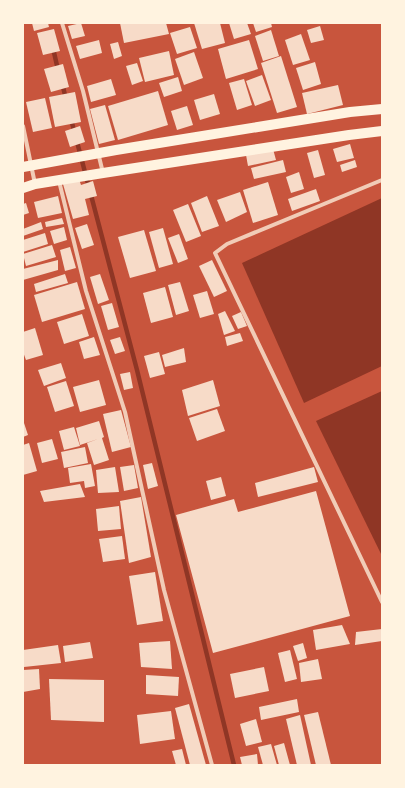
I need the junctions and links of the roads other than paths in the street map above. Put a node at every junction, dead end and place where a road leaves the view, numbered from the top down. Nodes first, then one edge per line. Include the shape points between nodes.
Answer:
1 (62, 23) edge
2 (382, 109) edge
3 (23, 126) edge
4 (382, 131) edge
5 (99, 152) junction
6 (27, 166) edge
7 (103, 173) junction
8 (59, 180) junction
9 (382, 180) edge
10 (35, 184) junction
11 (23, 188) edge
12 (382, 602) edge
13 (212, 765) edge

1 - 5 street
2 - 5 main road
3 - 6 street
4 - 7 main road
5 - 6 main road
5 - 7 street
6 - 10 street
7 - 8 main road
8 - 10 main road
8 - 13 street via 86,291 125,412 164,590
9 - 12 street via 227,244 215,253
10 - 11 main road

